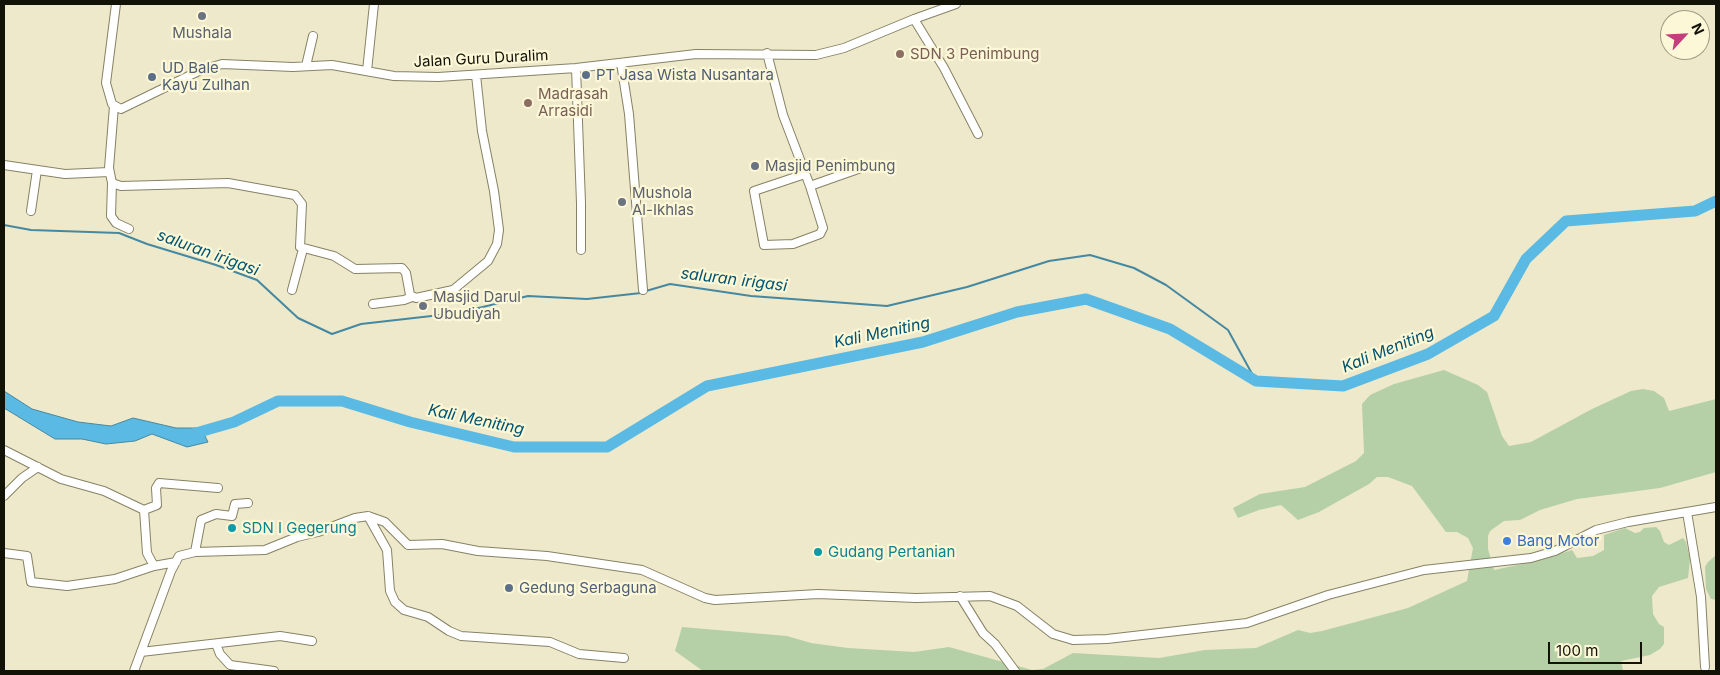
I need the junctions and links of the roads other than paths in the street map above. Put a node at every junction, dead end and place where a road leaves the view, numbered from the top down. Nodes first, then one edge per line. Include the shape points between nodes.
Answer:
1 (116, 4) edge
2 (374, 4) edge
3 (956, 4) edge
4 (935, 7) edge
5 (914, 19) junction
6 (313, 36) dead end
7 (767, 53) junction
8 (622, 63) junction
9 (306, 66) junction
10 (576, 68) junction
11 (367, 71) junction
12 (476, 75) junction
13 (114, 106) junction
14 (978, 134) dead end
15 (4, 165) edge
16 (861, 168) dead end
17 (36, 170) junction
18 (109, 172) junction
19 (805, 174) junction
20 (112, 183) junction
21 (810, 186) junction
22 (31, 211) dead end
23 (129, 230) dead end
24 (303, 249) junction
25 (581, 250) dead end
26 (292, 290) dead end
27 (643, 290) dead end
28 (412, 297) junction
29 (373, 304) dead end
30 (4, 450) edge
31 (38, 468) junction
32 (218, 488) dead end
33 (4, 496) edge
34 (248, 503) dead end
35 (1716, 507) edge
36 (144, 510) junction
37 (1687, 512) junction
38 (368, 516) junction
39 (195, 552) junction
40 (4, 553) edge
41 (176, 562) junction
42 (154, 566) junction
43 (960, 596) junction
44 (312, 641) dead end
45 (216, 644) junction
46 (141, 652) junction
47 (624, 658) dead end
48 (1705, 667) dead end
49 (134, 671) edge
50 (274, 671) edge
51 (1015, 671) edge

1 - 13 street via 106,83
2 - 11 street
3 - 4 street, Jalan Guru Duralim
4 - 5 street, Jalan Guru Duralim
5 - 7 street, Jalan Guru Duralim via 827,53 805,56
5 - 14 street
6 - 9 street
7 - 8 street, Jalan Guru Duralim via 696,54
7 - 19 street via 783,116
8 - 10 street, Jalan Guru Duralim
8 - 27 street
9 - 11 street, Jalan Guru Duralim
9 - 13 street, Jalan Guru Duralim via 213,65 124,108
10 - 12 street, Jalan Guru Duralim
10 - 25 street
11 - 12 street, Jalan Guru Duralim via 404,76
12 - 28 street via 499,230 497,244 488,260 453,290
13 - 18 street
15 - 17 street
16 - 21 street
17 - 18 street via 65,174
17 - 22 street
18 - 20 street
19 - 21 street
19 - 21 street via 754,191 764,245 787,246 821,233 823,228
20 - 23 street via 111,216
20 - 24 street via 121,186 228,184 295,195 302,204 299,242
24 - 26 street
24 - 28 street via 334,256 355,269 402,268
28 - 29 street
30 - 31 street
31 - 33 street
31 - 36 street via 60,479 104,491
32 - 36 street via 159,483 156,488 157,505
34 - 39 street via 236,504 232,516 216,514 201,520
35 - 37 street
36 - 42 street via 147,553
37 - 43 street via 1596,530 1555,551 1531,558 1424,570 1328,595 1262,619 1213,628 1073,640 1053,634 1007,601 990,596
37 - 48 street via 1701,597
38 - 39 street via 265,550
38 - 43 street via 386,522 408,545 442,544 642,570 715,600 818,594 916,598
38 - 47 street via 387,550 390,592 404,610 428,617 461,636 550,642 579,654
39 - 41 street via 179,556
40 - 42 street via 26,556 31,582 67,586 115,579
41 - 42 street
41 - 46 street
43 - 51 street via 983,633
44 - 45 street via 280,636
45 - 46 street
45 - 50 street via 230,665
46 - 49 street

